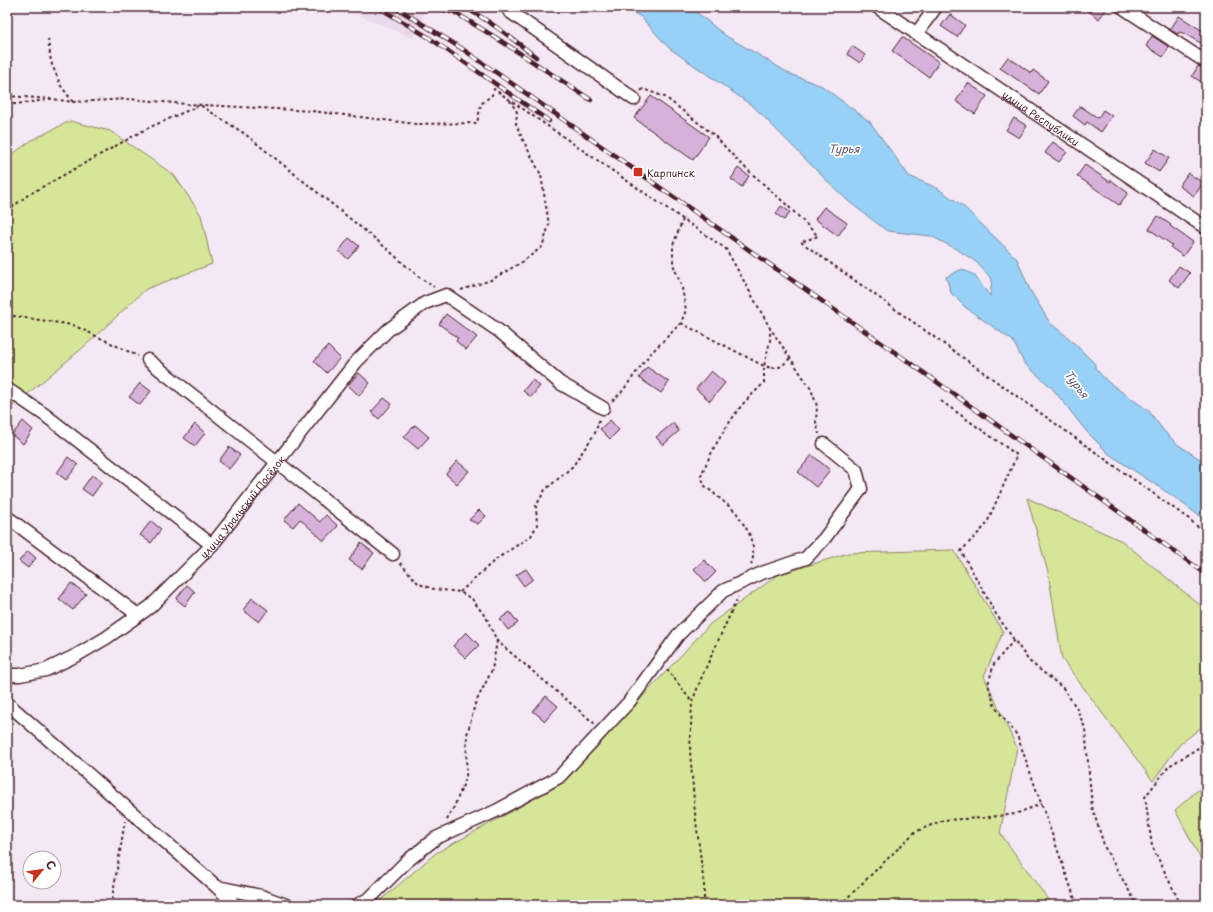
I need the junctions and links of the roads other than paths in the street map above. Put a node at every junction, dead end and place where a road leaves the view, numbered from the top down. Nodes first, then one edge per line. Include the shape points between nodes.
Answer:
1 (877, 7) edge
2 (936, 7) edge
3 (1122, 7) edge
4 (510, 9) edge
5 (916, 34) junction
6 (1206, 62) edge
7 (634, 99) road end
8 (1206, 228) edge
9 (148, 360) road end
10 (7, 389) edge
11 (603, 408) road end
12 (824, 444) road end
13 (278, 462) junction
14 (7, 517) edge
15 (212, 545) junction
16 (397, 559) road end
17 (138, 615) junction
18 (7, 675) edge
19 (7, 703) edge
20 (217, 887) junction
21 (235, 905) edge
22 (286, 905) edge
23 (357, 905) edge

1 - 5 street, улица Республики
2 - 5 street
3 - 6 street
4 - 7 street
5 - 8 street, улица Республики
9 - 13 street
10 - 15 street via 45,415
11 - 13 street, улица Уральский Посёлок via 560,383 499,331 446,295 425,303 388,330 356,362
12 - 23 street via 856,470 861,489 824,539 806,558 762,573 723,591 678,635 629,702 559,777 496,811 436,838 407,861 370,898
13 - 15 street, улица Уральский Посёлок
13 - 16 street
14 - 17 street
15 - 17 street, улица Уральский Посёлок via 150,607
17 - 18 street, улица Уральский Посёлок via 106,638 46,670
19 - 20 street
20 - 21 street
20 - 22 street via 261,896

